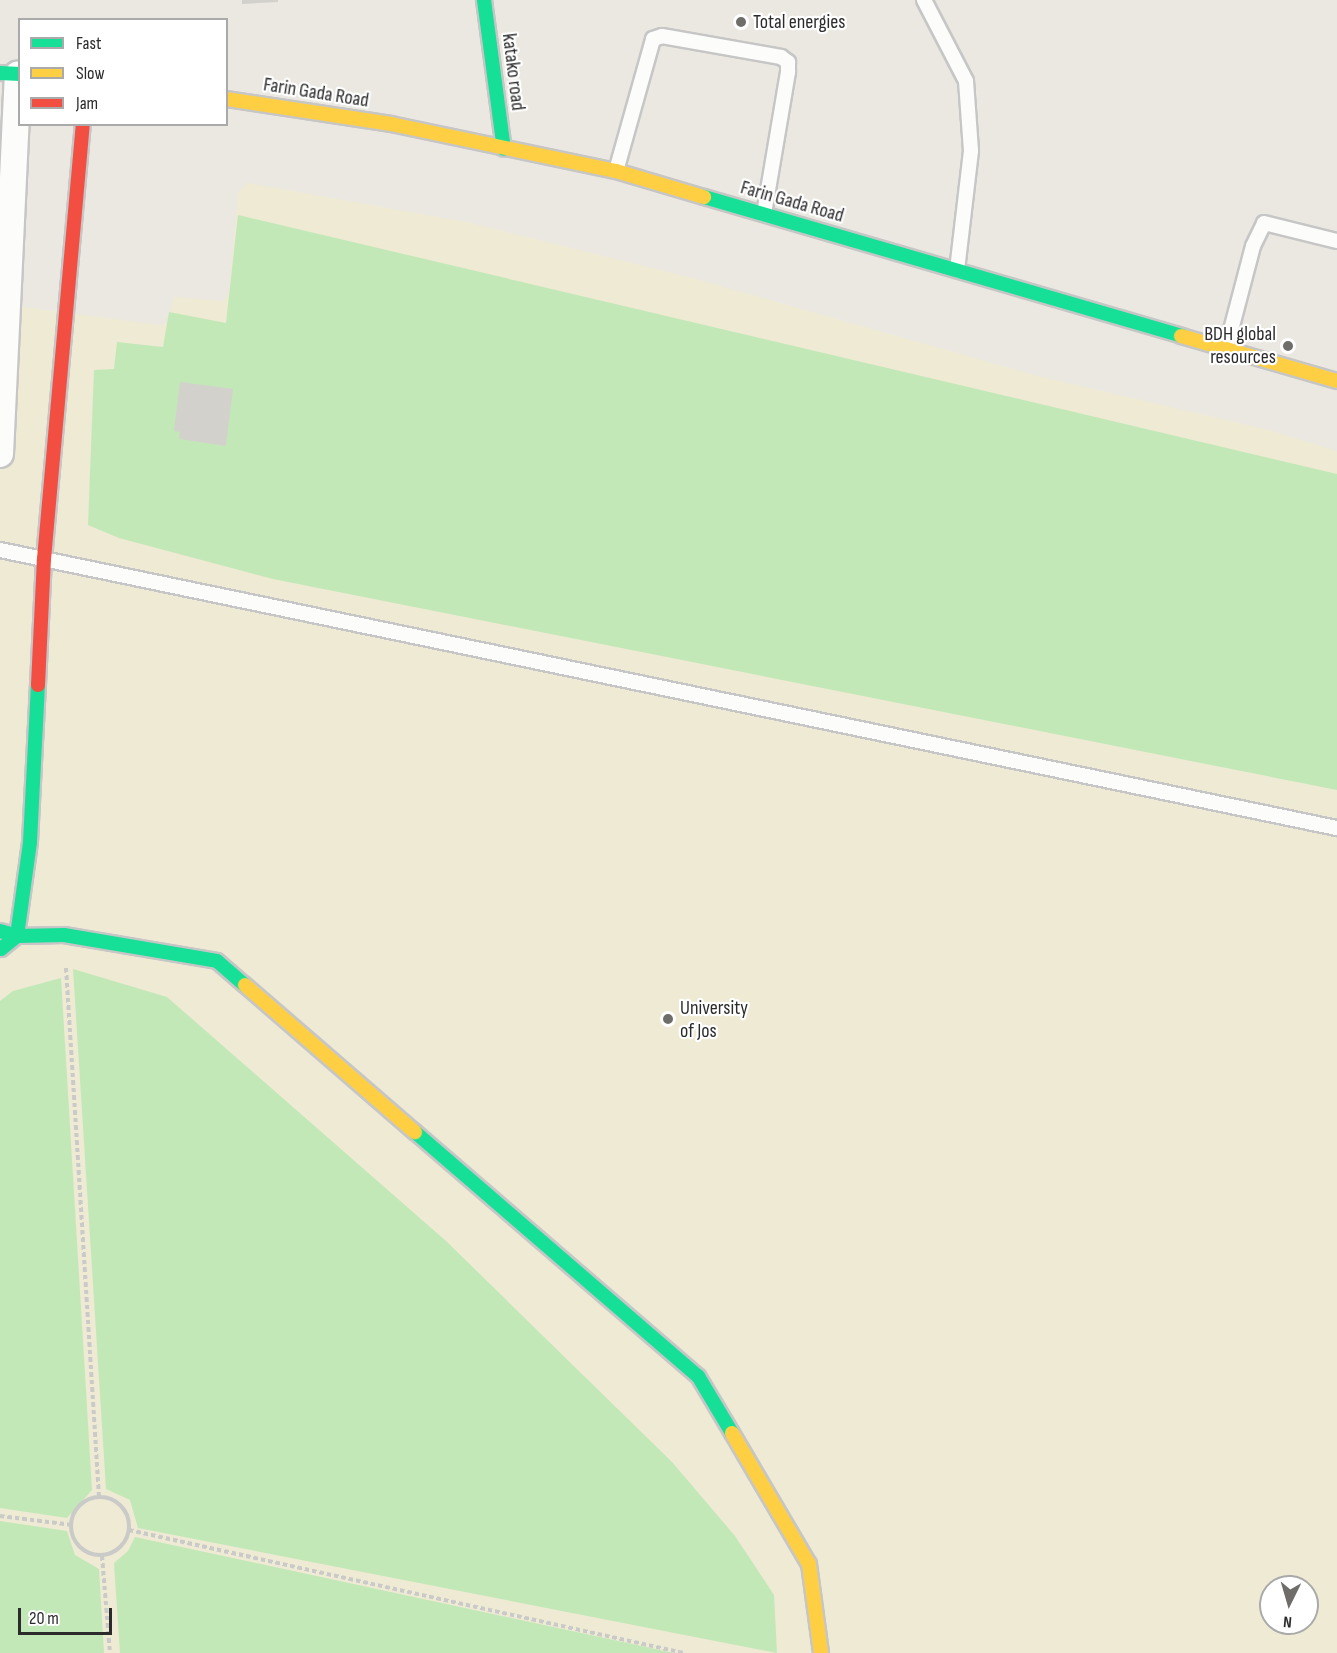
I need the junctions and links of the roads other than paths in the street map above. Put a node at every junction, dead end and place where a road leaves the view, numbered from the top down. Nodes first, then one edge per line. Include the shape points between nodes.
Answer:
1 (484, 0) edge
2 (924, 0) edge
3 (13, 73) edge
4 (228, 99) edge
5 (83, 126) edge
6 (504, 148) junction
7 (616, 171) junction
8 (764, 214) junction
9 (1337, 241) edge
10 (957, 270) junction
11 (1226, 349) junction
12 (1337, 381) edge
13 (0, 454) edge
14 (0, 550) edge
15 (44, 558) junction
16 (1337, 828) edge
17 (0, 931) edge
18 (17, 936) junction
19 (0, 950) edge
20 (821, 1653) edge

1 - 6 street, katako road
2 - 10 lane via 966,81 971,151
3 - 13 street
4 - 6 street, Farin Gada Road via 390,124
5 - 15 street
6 - 7 street, Farin Gada Road
7 - 8 street, Farin Gada Road
7 - 8 lane via 653,39 662,36 781,57 788,62 788,72
8 - 10 street, Farin Gada Road
9 - 11 lane via 1264,223 1253,246
10 - 11 street, Farin Gada Road
11 - 12 street, Farin Gada Road
14 - 15 lane
15 - 16 lane
15 - 18 street via 30,842
17 - 18 street
18 - 19 street
18 - 20 street via 64,935 217,961 698,1376 809,1564

